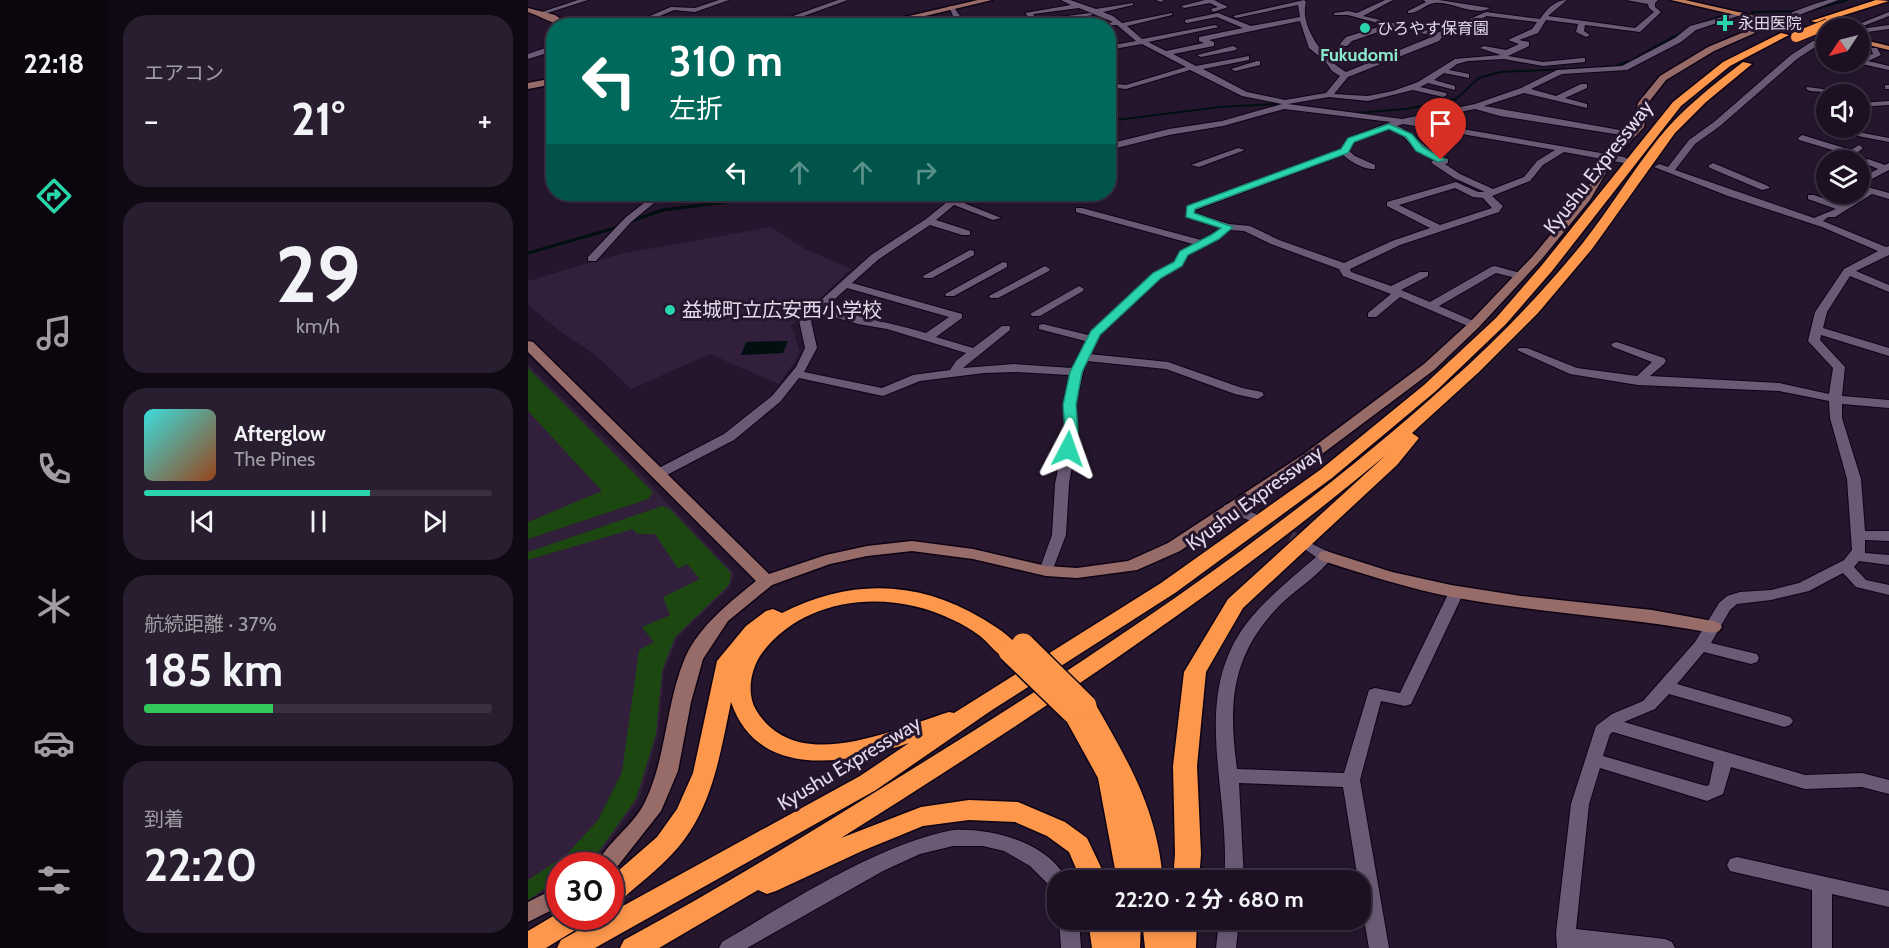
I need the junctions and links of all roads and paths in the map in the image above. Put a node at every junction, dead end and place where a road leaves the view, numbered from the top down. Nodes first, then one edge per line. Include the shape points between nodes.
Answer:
1 (585, 0) edge
2 (668, 0) edge
3 (692, 0) edge
4 (726, 0) edge
5 (845, 0) edge
6 (988, 0) edge
7 (1066, 0) edge
8 (1098, 0) edge
9 (1209, 0) edge
10 (1390, 0) edge
11 (1431, 0) edge
12 (1564, 0) edge
13 (1629, 0) edge
14 (1675, 0) edge
15 (1835, 0) edge
16 (1885, 0) edge
17 (1302, 1) edge
18 (1653, 1) edge
19 (1131, 4) dead end
20 (1079, 5) junction
21 (1889, 5) edge
22 (1184, 6) dead end
23 (951, 7) junction
24 (1487, 7) edge
25 (1478, 8) junction
26 (528, 10) edge
27 (1410, 12) dead end
28 (542, 13) junction
29 (1094, 13) junction
30 (1170, 14) dead end
31 (1193, 14) dead end
32 (1336, 14) dead end
33 (1741, 14) junction
34 (1889, 14) edge
35 (1395, 15) dead end
36 (1358, 16) junction
37 (552, 18) edge
38 (649, 18) edge
39 (792, 18) edge
40 (904, 18) edge
41 (955, 18) edge
42 (1032, 18) edge
43 (1061, 18) edge
44 (1114, 18) edge
45 (1303, 18) junction
46 (1856, 18) edge
47 (1116, 19) edge
48 (1236, 19) junction
49 (1444, 20) dead end
50 (1121, 21) junction
51 (1187, 21) dead end
52 (1870, 21) edge
53 (1116, 22) edge
54 (1582, 22) junction
55 (1542, 24) junction
56 (1389, 25) junction
57 (1464, 25) junction
58 (1889, 27) edge
59 (1250, 28) junction
60 (1875, 28) junction
61 (1870, 29) edge
62 (1816, 30) edge
63 (1816, 30) edge
64 (1785, 32) junction
65 (1889, 33) edge
66 (1438, 35) junction
67 (1586, 35) dead end
68 (1141, 42) junction
69 (1344, 44) dead end
70 (1816, 44) edge
71 (1116, 47) edge
72 (1233, 48) dead end
73 (1484, 48) dead end
74 (1881, 48) edge
75 (546, 51) edge
76 (1163, 54) junction
77 (1505, 55) junction
78 (528, 57) edge
79 (1246, 58) dead end
80 (1176, 60) junction
81 (1257, 63) dead end
82 (1594, 64) dead end
83 (1889, 68) edge
84 (1192, 69) junction
85 (1444, 71) junction
86 (1345, 75) junction
87 (1207, 76) junction
88 (1466, 76) dead end
89 (1426, 81) junction
90 (546, 83) edge
91 (528, 86) edge
92 (1116, 86) edge
93 (1584, 86) dead end
94 (1410, 87) junction
95 (1452, 88) dead end
96 (1810, 89) dead end
97 (1524, 90) junction
98 (1816, 90) edge
99 (1329, 95) junction
100 (1387, 95) junction
101 (1443, 95) dead end
102 (1877, 98) dead end
103 (1557, 99) junction
104 (1402, 100) dead end
105 (1888, 103) edge
106 (1285, 104) junction
107 (1870, 104) edge
108 (1477, 106) junction
109 (1584, 106) dead end
110 (1533, 118) junction
111 (1403, 121) junction
112 (1524, 125) dead end
113 (1389, 126) junction
114 (1515, 132) dead end
115 (1816, 133) edge
116 (1632, 135) junction
117 (1870, 136) edge
118 (1506, 138) junction
119 (1887, 140) dead end
120 (1116, 145) edge
121 (1859, 148) dead end
122 (1562, 149) junction
123 (1241, 150) dead end
124 (1344, 151) junction
125 (1431, 155) junction
126 (1617, 159) junction
127 (1420, 161) dead end
128 (1870, 163) edge
129 (1196, 165) dead end
130 (1713, 166) dead end
131 (1372, 167) dead end
132 (1659, 167) dead end
133 (1887, 167) edge
134 (1670, 170) junction
135 (1870, 177) edge
136 (1765, 188) dead end
137 (1872, 191) joint
138 (1489, 194) junction
139 (1889, 196) edge
140 (1811, 197) dead end
141 (651, 201) edge
142 (951, 201) joint
143 (1843, 208) junction
144 (1080, 210) dead end
145 (996, 218) dead end
146 (929, 221) junction
147 (1815, 221) junction
148 (1228, 227) junction
149 (1437, 228) junction
150 (966, 233) dead end
151 (1203, 244) junction
152 (1887, 250) edge
153 (970, 254) dead end
154 (592, 259) dead end
155 (1003, 265) dead end
156 (1345, 267) junction
157 (1045, 269) dead end
158 (1848, 271) junction
159 (1424, 274) dead end
160 (928, 276) dead end
161 (1520, 276) junction
162 (843, 284) junction
163 (1078, 289) dead end
164 (1889, 289) edge
165 (1396, 291) junction
166 (950, 294) dead end
167 (994, 296) dead end
168 (1431, 306) junction
169 (817, 308) junction
170 (1036, 314) dead end
171 (1372, 315) dead end
172 (1474, 325) junction
173 (1043, 327) dead end
174 (1006, 328) dead end
175 (1816, 330) junction
176 (927, 338) junction
177 (1091, 339) junction
178 (528, 345) edge
179 (1617, 345) dead end
180 (1523, 350) dead end
181 (975, 352) junction
182 (1889, 352) edge
183 (1082, 357) junction
184 (1076, 372) junction
185 (954, 373) junction
186 (797, 374) junction
187 (1638, 381) junction
188 (1455, 387) junction
189 (1258, 395) dead end
190 (1835, 399) junction
191 (1889, 404) edge
192 (658, 474) junction
193 (1230, 508) junction
194 (1251, 517) tunnel mouth
195 (1857, 535) junction
196 (1889, 536) edge
197 (1310, 548) tunnel mouth
198 (1326, 556) junction
199 (1889, 560) edge
200 (1850, 561) junction
201 (1046, 571) junction
202 (766, 581) junction
203 (1889, 590) edge
204 (1456, 592) junction
205 (1713, 627) junction
206 (1701, 646) junction
207 (1017, 648) junction
208 (1751, 658) dead end
209 (1666, 687) junction
210 (984, 704) junction
211 (1078, 709) junction
212 (1784, 722) dead end
213 (1608, 724) junction
214 (1724, 758) junction
215 (1594, 760) junction
216 (1228, 776) junction
217 (1351, 780) junction
218 (1889, 787) edge
219 (624, 856) edge
220 (1737, 865) dead end
221 (624, 870) edge
222 (1049, 870) edge
223 (1089, 870) edge
224 (1128, 870) edge
225 (1149, 870) edge
226 (1187, 870) edge
227 (1235, 870) edge
228 (1822, 884) junction
229 (1889, 899) edge
230 (546, 903) edge
231 (701, 912) junction
232 (528, 913) edge
233 (553, 930) edge
234 (1070, 930) edge
235 (1103, 930) edge
236 (1127, 930) edge
237 (1156, 930) edge
238 (1183, 930) edge
239 (1228, 930) edge
240 (1566, 942) edge
241 (528, 945) edge
242 (571, 948) edge
243 (634, 948) edge
244 (729, 948) edge
245 (1071, 948) edge
246 (1106, 948) edge
247 (1126, 948) edge
248 (1159, 948) edge
249 (1182, 948) edge
250 (1226, 948) edge
251 (1379, 948) edge
252 (1665, 948) edge
253 (1822, 948) edge

1 - 28 street
2 - 3 street
4 - 38 street via 695,10 673,8
5 - 39 street
6 - 23 street
7 - 20 street
8 - 20 street
9 - 22 street
9 - 31 street via 1225,8
10 - 36 street
11 - 25 street
11 - 27 street
12 - 55 street
13 - 18 street
14 - 33 main road
15 - 64 street via 1808,8
16 - 64 highway, Kyushu Expressway
17 - 45 street
17 - 48 street
18 - 54 street via 1652,8 1658,12 1637,30
19 - 29 street
20 - 29 street
20 - 42 street via 1028,14
21 - 46 highway, Kyushu Expressway
23 - 40 street
23 - 41 street
24 - 25 street
24 - 25 street
24 - 55 street
24 - 57 street
26 - 28 street
28 - 37 street
29 - 43 street
29 - 44 street
30 - 50 street
32 - 36 street
33 - 64 main road
33 - 97 street via 1693,28 1624,68 1560,72
34 - 52 street
35 - 56 street via 1389,18 1394,21
36 - 56 street
45 - 59 street
45 - 86 street via 1312,46
47 - 50 street
48 - 51 street via 1218,15
48 - 59 street
48 - 68 street
49 - 57 street
50 - 53 street
50 - 68 street
54 - 55 street
54 - 67 street via 1580,32
55 - 77 street via 1531,34 1512,40 1526,44
56 - 66 street
56 - 69 street
57 - 66 street
58 - 60 street
59 - 76 street via 1202,39 1211,44
60 - 61 street
60 - 65 street
62 - 64 highway, Kyushu Expressway, bridge
63 - 64 main road
64 - 116 street via 1711,49 1663,78 1643,103 1639,127
64 - 188 highway, Kyushu Expressway via 1672,131 1565,273
64 - 210 highway, Kyushu Expressway via 1737,57 1692,89 1501,321 1383,429 1168,588
66 - 86 street
68 - 71 street
68 - 76 street
70 - 134 street via 1794,57 1692,142
72 - 80 street
73 - 77 street
74 - 83 street via 1877,55 1860,61
75 - 78 street
76 - 80 street
77 - 82 street via 1543,64 1578,58
77 - 85 street via 1477,61 1461,59
79 - 84 street
80 - 84 street
81 - 87 street
84 - 87 street
84 - 92 street via 1126,87
85 - 88 street
85 - 89 street
86 - 99 street
87 - 106 street via 1245,94
89 - 94 street
89 - 95 street
90 - 91 street
93 - 103 street
94 - 100 street
94 - 101 street
96 - 98 street
97 - 103 street
97 - 108 street
99 - 100 street via 1347,99
99 - 106 street
100 - 104 street
102 - 105 street
103 - 109 street
105 - 107 street
106 - 111 street
106 - 120 street via 1231,121
108 - 110 street
108 - 111 street
110 - 112 street
110 - 116 street
111 - 113 street
111 - 118 street
113 - 124 street via 1351,140
113 - 125 street via 1409,136
114 - 118 street
115 - 121 street via 1802,138 1853,153
116 - 126 street
117 - 119 street
118 - 122 street
122 - 126 street
122 - 138 street via 1540,163 1527,179
123 - 129 street
124 - 131 street via 1360,166
124 - 148 street via 1190,208 1189,215
125 - 127 street
125 - 138 street via 1443,160 1437,164
126 - 161 street
128 - 133 street
130 - 136 street
132 - 134 street
133 - 135 street
134 - 147 street
137 - 139 street
137 - 143 street
138 - 149 street via 1498,206 1496,210
138 - 149 street via 1476,195 1456,185 1390,204
140 - 143 street
141 - 154 street
142 - 145 street
142 - 146 street
143 - 147 street
144 - 151 street
146 - 150 street
146 - 162 street via 874,257
147 - 152 street
148 - 151 street
148 - 156 street via 1246,228
149 - 156 street
151 - 177 street via 1184,253 1178,264 1157,276
152 - 158 street
153 - 160 street
155 - 166 street
156 - 165 street via 1347,274
157 - 167 street
158 - 164 street
158 - 175 street via 1821,312
159 - 165 street
161 - 168 street via 1496,269
161 - 172 street
162 - 169 street
162 - 176 street via 958,316
163 - 170 street
165 - 168 street
165 - 171 street
168 - 172 street
169 - 176 street
169 - 186 street via 805,320 811,348
172 - 193 street via 1420,374 1277,480
173 - 177 street
174 - 181 street
175 - 182 street
175 - 190 street via 1814,340 1839,367
176 - 181 street
177 - 183 street
178 - 192 street
179 - 187 street via 1660,361
180 - 187 street via 1574,371
181 - 185 street
183 - 184 street
183 - 189 street via 1171,362
184 - 185 street via 1014,368
184 - 201 street via 1069,405 1071,431 1059,535
185 - 186 street via 917,378 883,392
186 - 192 street via 776,399 729,437
187 - 190 street via 1779,387
188 - 226 highway via 1391,461 1236,603 1195,672 1185,766
188 - 231 highway, Kyushu Expressway via 1347,481 1189,602 1008,722
190 - 191 street
190 - 195 street via 1836,418 1854,479
192 - 202 street
193 - 194 street
193 - 201 street via 1174,547 1131,566 1077,573
195 - 196 street
195 - 200 street via 1859,551
197 - 198 street
198 - 204 street via 1389,577
198 - 216 street via 1278,599 1236,653 1227,678 1223,708
199 - 200 street
200 - 203 street via 1861,584
200 - 205 street via 1790,591 1732,600
201 - 202 street via 973,554 912,546 867,550
202 - 219 street via 722,617 694,658 669,771
204 - 205 street
204 - 217 street via 1405,700 1375,694
205 - 206 street
206 - 208 street
206 - 209 street
207 - 210 highway via 930,602 897,594 858,594 819,603 777,626 747,658 739,687 741,705 757,729 796,752 843,753 872,747
207 - 211 highway, bridge
207 - 221 highway via 974,610 935,592 902,583 872,580 836,586 798,601 753,631 728,661 705,773 687,814 666,844
209 - 212 street
209 - 213 street via 1649,705
210 - 242 highway, Kyushu Expressway via 868,783
211 - 224 highway via 1110,778
211 - 225 highway via 1123,773 1143,829
213 - 214 street
213 - 215 street via 1602,731
214 - 215 street via 1717,789 1707,794
214 - 218 street via 1804,782 1862,780
215 - 240 street via 1580,804
216 - 217 street
216 - 227 street
217 - 251 street
220 - 228 street
222 - 244 street via 1029,855 994,839 954,838 915,848 878,864
223 - 231 highway via 1078,845 1056,829 1018,812 969,810 921,817
228 - 229 street
228 - 253 street
230 - 232 street
231 - 243 highway, Kyushu Expressway
233 - 241 highway
234 - 245 street
235 - 246 highway
236 - 247 highway
237 - 248 highway
238 - 249 highway
239 - 250 street
240 - 252 street

